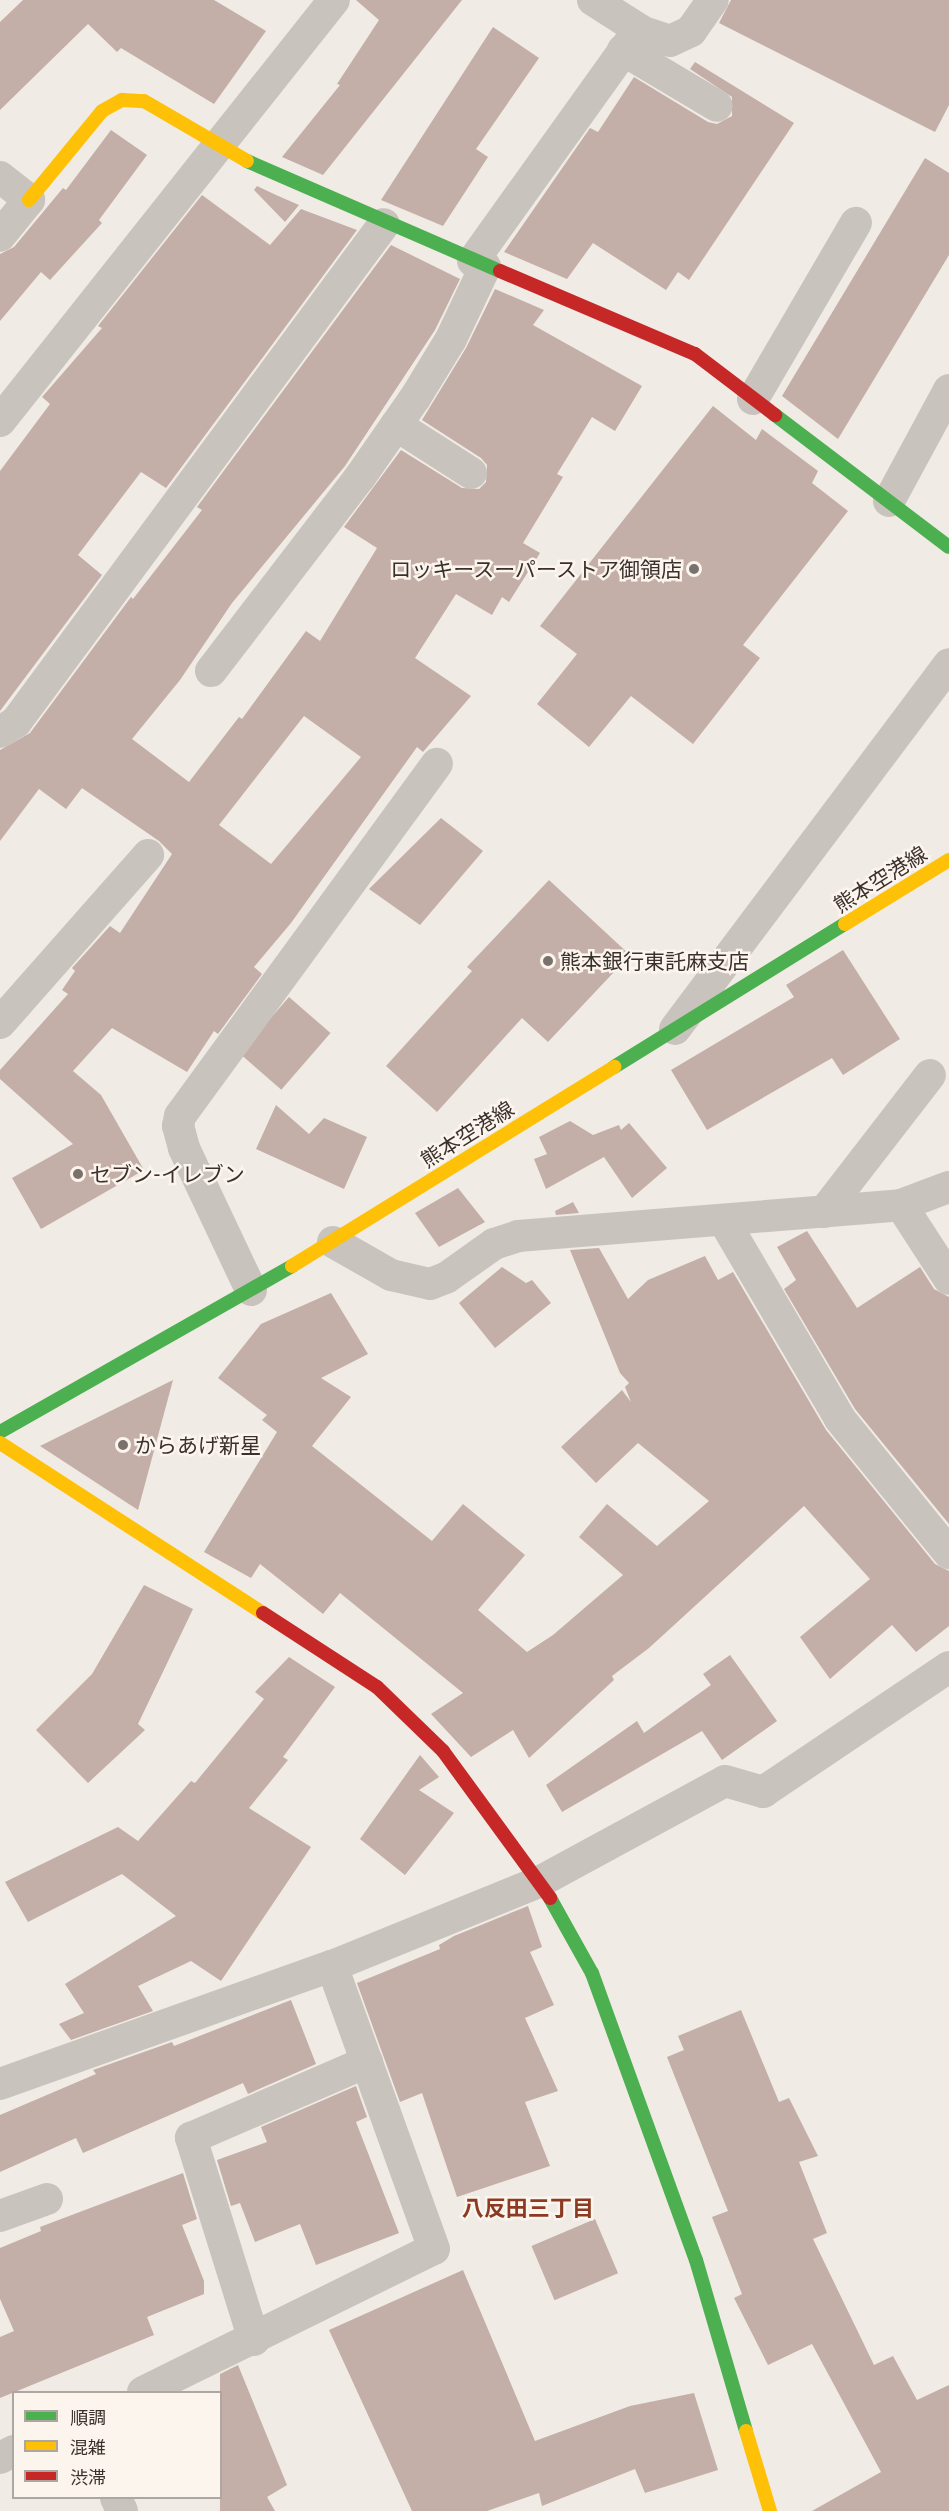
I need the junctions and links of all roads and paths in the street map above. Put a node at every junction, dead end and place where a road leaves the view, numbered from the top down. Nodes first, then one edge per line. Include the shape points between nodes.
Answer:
1 (334, 0) edge
2 (593, 0) edge
3 (713, 0) edge
4 (631, 40) junction
5 (717, 106) dead end
6 (215, 145) junction
7 (0, 177) edge
8 (30, 200) junction
9 (856, 223) dead end
10 (384, 224) junction
11 (0, 236) edge
12 (479, 264) junction
13 (949, 390) edge
14 (753, 399) junction
15 (0, 421) edge
16 (396, 425) junction
17 (471, 472) dead end
18 (889, 501) junction
19 (949, 547) edge
20 (949, 664) edge
21 (211, 671) dead end
22 (0, 732) edge
23 (437, 764) dead end
24 (148, 855) dead end
25 (949, 860) edge
26 (0, 1023) edge
27 (669, 1037) junction
28 (930, 1075) dead end
29 (949, 1187) edge
30 (901, 1205) junction
31 (825, 1212) junction
32 (724, 1221) junction
33 (333, 1242) junction
34 (949, 1279) edge
35 (251, 1290) junction
36 (0, 1432) edge
37 (0, 1443) edge
38 (949, 1553) edge
39 (949, 1667) edge
40 (541, 1881) junction
41 (332, 1966) junction
42 (366, 2062) junction
43 (0, 2084) edge
44 (47, 2199) dead end
45 (0, 2216) edge
46 (254, 2340) junction
47 (145, 2391) edge
48 (770, 2511) edge

1 - 6 street
2 - 4 street
3 - 4 street via 682,38
4 - 5 street
4 - 12 street
6 - 8 street via 144,100 122,100 102,111
6 - 10 street
6 - 15 street
7 - 8 street
8 - 11 street
9 - 14 street
10 - 12 street
10 - 22 street via 16,722
12 - 14 street via 695,354
12 - 16 street via 451,339
13 - 18 street
14 - 18 street
16 - 17 street
16 - 21 street
18 - 19 street
20 - 27 street
23 - 35 street via 180,1116 178,1126 184,1148
24 - 26 street
25 - 27 street, 熊本空港線
27 - 33 street, 熊本空港線
28 - 31 street
29 - 30 street
30 - 31 street
30 - 34 street
31 - 32 street
32 - 33 street via 518,1236 494,1244 446,1278 430,1284 391,1275
32 - 38 street via 840,1419
33 - 35 street, 熊本空港線
35 - 36 street, 熊本空港線
37 - 40 street via 377,1687 443,1751
39 - 40 street via 763,1792 725,1781
40 - 41 street
40 - 48 street via 592,1973 696,2260
41 - 42 street
41 - 43 street
42 - 46 street via 434,2249
42 - 46 street via 190,2138
44 - 45 street
46 - 47 street

